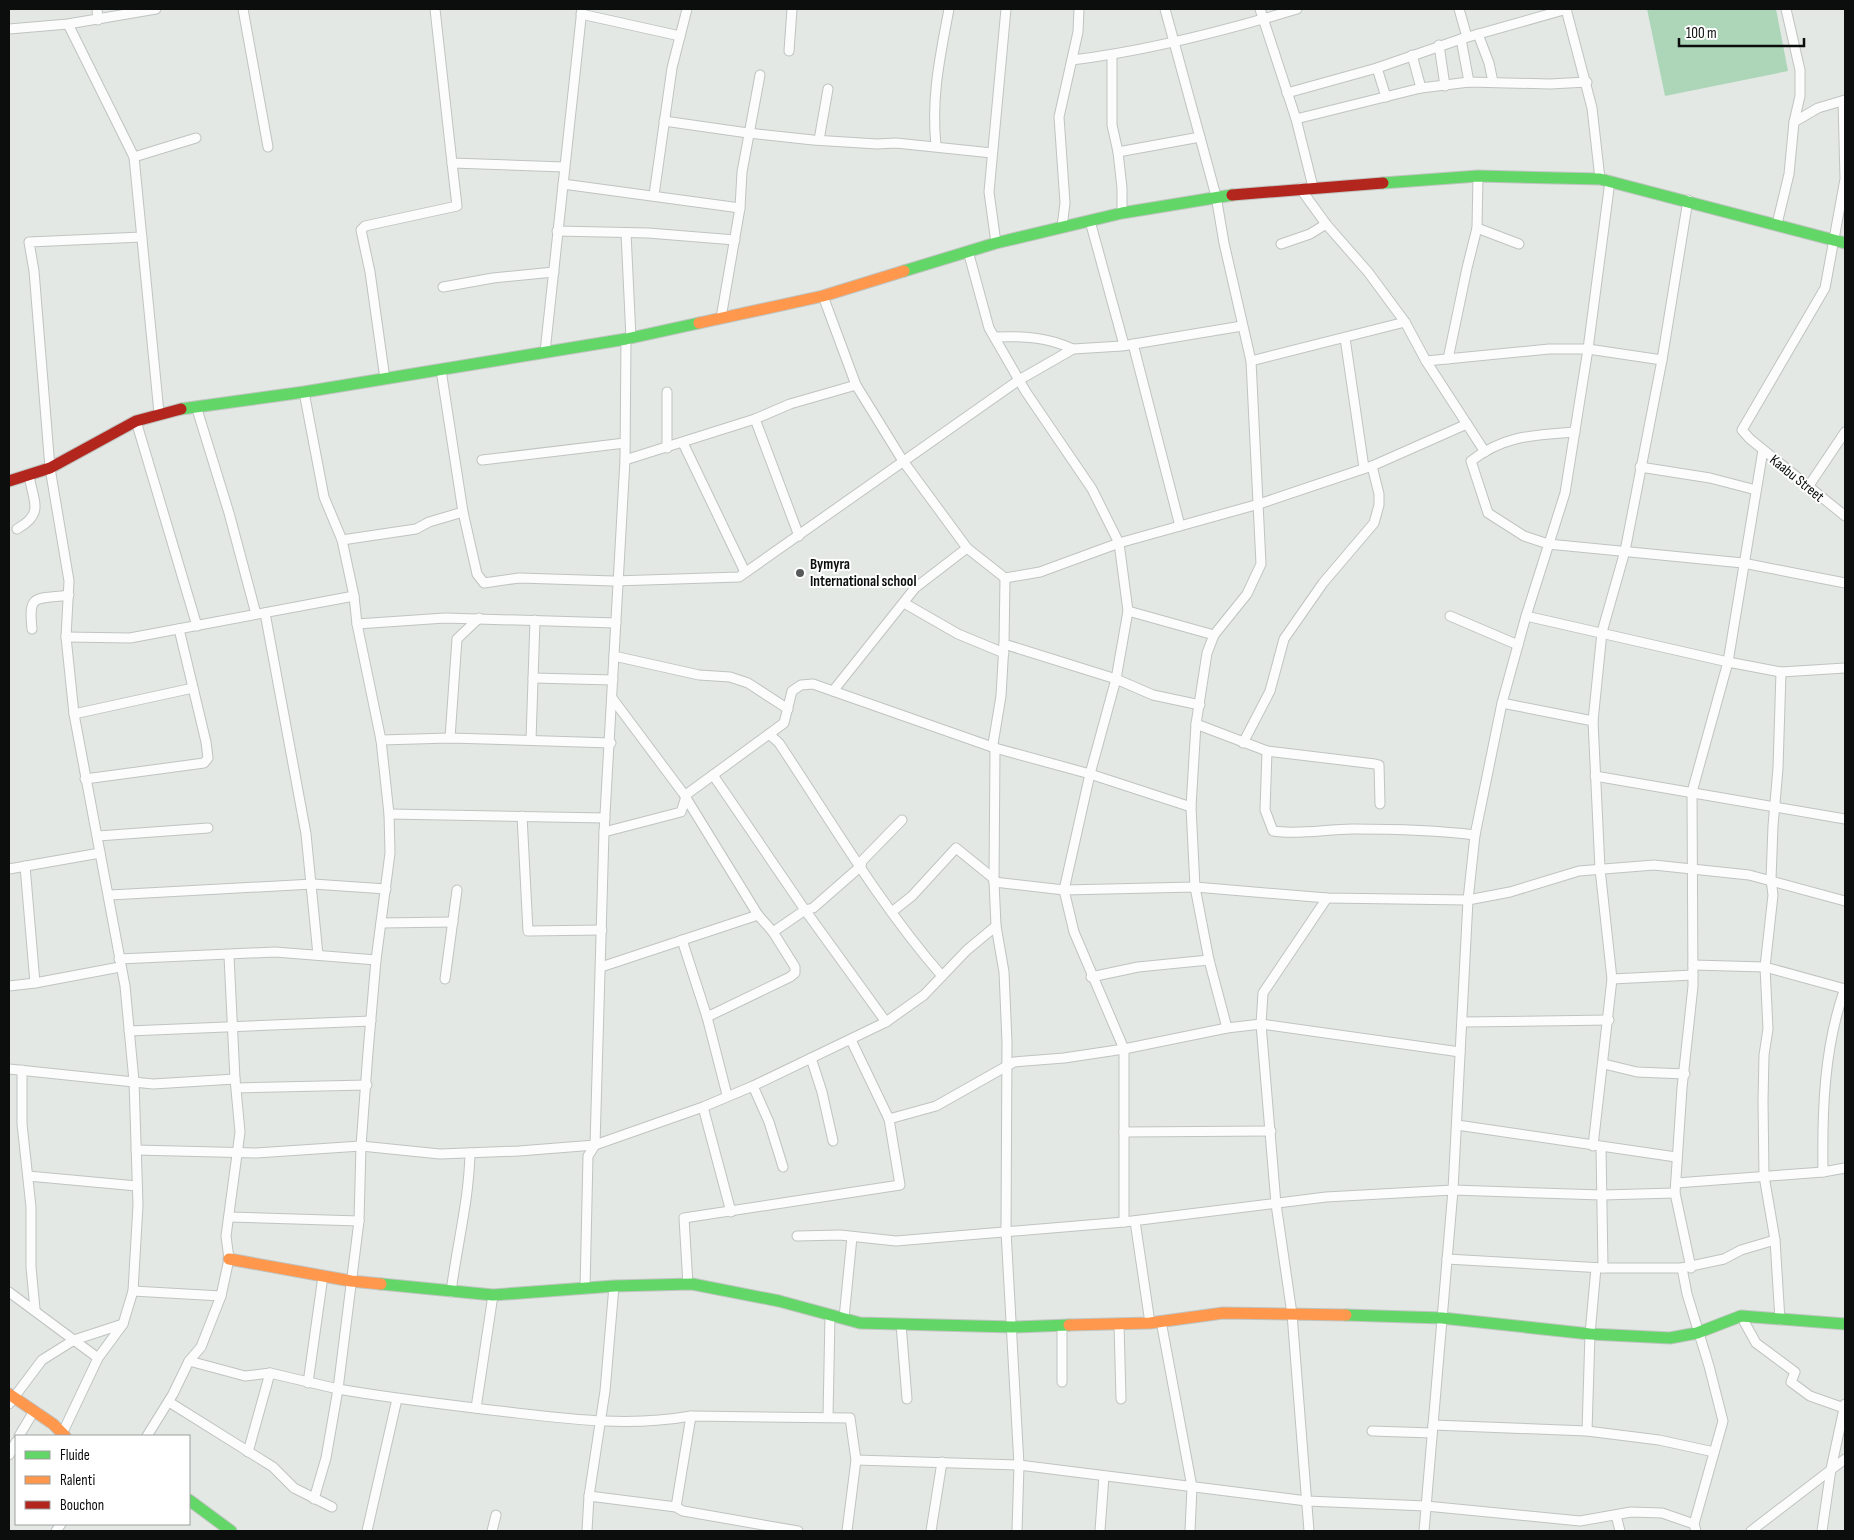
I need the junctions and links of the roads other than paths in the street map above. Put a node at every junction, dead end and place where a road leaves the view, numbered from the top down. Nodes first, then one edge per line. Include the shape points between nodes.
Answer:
1 (97, 9) edge
2 (156, 9) edge
3 (244, 9) edge
4 (434, 9) edge
5 (687, 9) edge
6 (792, 9) edge
7 (949, 9) edge
8 (1006, 9) edge
9 (1079, 9) edge
10 (1165, 9) edge
11 (1260, 9) edge
12 (1297, 9) edge
13 (1459, 9) edge
14 (1566, 9) edge
15 (1786, 9) edge
16 (582, 11) edge
17 (1263, 19) junction
18 (98, 20) junction
19 (68, 24) junction
20 (9, 29) edge
21 (1478, 34) junction
22 (680, 36) junction
23 (1464, 38) junction
24 (1173, 42) junction
25 (1439, 45) junction
26 (789, 50) dead end
27 (1112, 55) junction
28 (1412, 55) junction
29 (1072, 60) junction
30 (1377, 68) junction
31 (760, 75) dead end
32 (1469, 82) junction
33 (1493, 82) junction
34 (1587, 82) junction
35 (1444, 86) junction
36 (1421, 88) junction
37 (828, 89) dead end
38 (1287, 93) junction
39 (1386, 97) junction
40 (1844, 101) edge
41 (1296, 119) junction
42 (664, 120) junction
43 (1794, 122) junction
44 (748, 133) junction
45 (1200, 137) junction
46 (196, 138) dead end
47 (819, 140) junction
48 (936, 146) junction
49 (268, 148) dead end
50 (1118, 152) junction
51 (992, 153) junction
52 (134, 157) junction
53 (452, 163) junction
54 (564, 166) junction
55 (1478, 176) junction
56 (1605, 180) junction
57 (563, 184) junction
58 (1314, 187) junction
59 (1300, 188) junction
60 (654, 195) junction
61 (1216, 196) junction
62 (1688, 200) junction
63 (740, 208) junction
64 (1122, 213) junction
65 (1090, 221) junction
66 (1326, 224) junction
67 (1777, 224) junction
68 (1062, 227) junction
69 (1477, 228) junction
70 (557, 231) junction
71 (626, 233) junction
72 (142, 236) junction
73 (735, 240) junction
74 (1840, 242) edge
75 (996, 243) junction
76 (1281, 244) dead end
77 (1519, 244) dead end
78 (968, 251) junction
79 (554, 272) junction
80 (443, 287) dead end
81 (823, 296) junction
82 (721, 318) junction
83 (1405, 322) junction
84 (1242, 326) junction
85 (629, 338) junction
86 (996, 338) junction
87 (1345, 338) junction
88 (1129, 345) junction
89 (1073, 349) junction
90 (1588, 349) junction
91 (545, 352) junction
92 (1448, 359) junction
93 (1662, 360) junction
94 (1251, 361) junction
95 (1426, 361) junction
96 (441, 370) junction
97 (385, 379) junction
98 (1019, 380) junction
99 (856, 385) junction
100 (304, 392) junction
101 (667, 392) dead end
102 (196, 406) junction
103 (159, 413) junction
104 (755, 419) junction
105 (136, 420) junction
106 (1467, 424) junction
107 (1575, 432) junction
108 (1845, 432) edge
109 (683, 443) junction
110 (625, 444) junction
111 (667, 448) junction
112 (1763, 450) junction
113 (1485, 452) junction
114 (482, 460) dead end
115 (625, 460) junction
116 (903, 461) junction
117 (1368, 467) junction
118 (1640, 467) junction
119 (50, 468) junction
120 (29, 476) junction
121 (9, 481) edge
122 (1808, 487) junction
123 (1756, 490) junction
124 (1259, 504) junction
125 (463, 512) junction
126 (1845, 516) edge
127 (1180, 526) junction
128 (17, 529) dead end
129 (799, 536) junction
130 (342, 540) junction
131 (1120, 543) junction
132 (1548, 544) junction
133 (967, 548) junction
134 (1625, 551) junction
135 (1743, 564) junction
136 (745, 572) junction
137 (1005, 578) junction
138 (618, 581) junction
139 (1845, 583) edge
140 (69, 595) junction
141 (354, 596) junction
142 (904, 604) junction
143 (1128, 611) junction
144 (266, 613) junction
145 (256, 614) junction
146 (1450, 616) dead end
147 (1526, 616) junction
148 (479, 618) junction
149 (535, 620) junction
150 (616, 623) junction
151 (357, 624) junction
152 (197, 626) junction
153 (32, 629) dead end
154 (179, 629) junction
155 (1602, 632) junction
156 (1214, 635) junction
157 (66, 638) junction
158 (1518, 645) junction
159 (1004, 649) junction
160 (614, 656) junction
161 (1728, 662) junction
162 (1845, 668) edge
163 (1781, 672) junction
164 (532, 678) junction
165 (1116, 679) junction
166 (613, 680) junction
167 (193, 688) junction
168 (833, 691) junction
169 (612, 698) junction
170 (1502, 703) junction
171 (1200, 705) junction
172 (788, 709) junction
173 (74, 714) junction
174 (1593, 721) junction
175 (1196, 724) junction
176 (769, 734) junction
177 (450, 738) junction
178 (382, 740) junction
179 (531, 740) junction
180 (610, 743) junction
181 (1243, 743) junction
182 (995, 748) junction
183 (1267, 751) junction
184 (1090, 774) junction
185 (713, 775) junction
186 (1595, 776) junction
187 (85, 779) junction
188 (1692, 792) junction
189 (685, 800) junction
190 (1380, 804) dead end
191 (1775, 806) junction
192 (1191, 807) junction
193 (389, 814) junction
194 (522, 816) junction
195 (605, 818) junction
196 (1845, 819) edge
197 (902, 820) dead end
198 (208, 828) dead end
199 (604, 832) junction
200 (1475, 835) junction
201 (98, 836) junction
202 (100, 853) junction
203 (25, 866) junction
204 (861, 866) junction
205 (9, 869) edge
206 (1600, 869) junction
207 (1692, 869) junction
208 (1771, 879) junction
209 (994, 882) junction
210 (312, 884) junction
211 (1195, 887) junction
212 (386, 889) junction
213 (458, 890) dead end
214 (1064, 890) junction
215 (110, 895) junction
216 (1327, 898) junction
217 (1468, 900) junction
218 (1845, 901) edge
219 (805, 910) junction
220 (893, 911) junction
221 (758, 915) junction
222 (453, 922) junction
223 (381, 923) junction
224 (996, 926) junction
225 (602, 930) junction
226 (773, 932) junction
227 (682, 940) junction
228 (318, 955) junction
229 (229, 956) junction
230 (376, 960) junction
231 (1209, 960) junction
232 (120, 963) junction
233 (601, 967) junction
234 (1765, 968) junction
235 (1693, 970) junction
236 (942, 976) junction
237 (1091, 976) junction
238 (445, 979) dead end
239 (1612, 979) junction
240 (35, 984) junction
241 (9, 986) edge
242 (1845, 988) edge
243 (707, 1016) junction
244 (371, 1020) junction
245 (1609, 1020) junction
246 (886, 1022) junction
247 (1462, 1022) junction
248 (1261, 1024) junction
249 (233, 1026) junction
250 (1227, 1028) junction
251 (129, 1030) junction
252 (851, 1040) junction
253 (1124, 1049) junction
254 (1460, 1052) junction
255 (811, 1058) junction
256 (1604, 1064) junction
257 (1007, 1067) junction
258 (9, 1069) edge
259 (22, 1070) junction
260 (1685, 1074) junction
261 (134, 1081) junction
262 (236, 1083) junction
263 (367, 1085) junction
264 (753, 1086) junction
265 (727, 1095) junction
266 (703, 1107) junction
267 (889, 1119) junction
268 (1457, 1125) junction
269 (1271, 1131) junction
270 (1124, 1132) junction
271 (833, 1141) dead end
272 (594, 1145) junction
273 (361, 1146) junction
274 (1597, 1146) junction
275 (136, 1150) junction
276 (238, 1153) junction
277 (470, 1153) junction
278 (1676, 1157) junction
279 (783, 1167) dead end
280 (1845, 1168) edge
281 (1824, 1172) junction
282 (28, 1176) junction
283 (1764, 1176) junction
284 (1676, 1183) junction
285 (137, 1186) junction
286 (1453, 1190) junction
287 (1675, 1194) junction
288 (1602, 1195) junction
289 (1276, 1204) junction
290 (731, 1212) junction
291 (229, 1217) junction
292 (359, 1220) junction
293 (1135, 1221) junction
294 (1124, 1222) junction
295 (1006, 1231) junction
296 (797, 1236) dead end
297 (852, 1237) junction
298 (1776, 1240) junction
299 (228, 1259) junction
300 (1447, 1259) junction
301 (1599, 1268) junction
302 (1686, 1268) junction
303 (323, 1276) junction
304 (351, 1280) junction
305 (688, 1285) junction
306 (614, 1286) junction
307 (585, 1289) junction
308 (133, 1291) junction
309 (9, 1292) edge
310 (451, 1292) junction
311 (493, 1295) junction
312 (221, 1296) junction
313 (35, 1309) junction
314 (1292, 1314) junction
315 (830, 1315) junction
316 (1742, 1316) junction
317 (844, 1318) junction
318 (1442, 1318) junction
319 (1780, 1320) junction
320 (1155, 1322) junction
321 (123, 1324) junction
322 (901, 1324) junction
323 (1119, 1324) junction
324 (1845, 1324) edge
325 (1062, 1326) junction
326 (1013, 1327) junction
327 (62, 1331) junction
328 (1697, 1333) junction
329 (1590, 1334) junction
330 (74, 1340) junction
331 (64, 1346) junction
332 (98, 1358) junction
333 (189, 1361) junction
334 (270, 1373) junction
335 (1062, 1382) dead end
336 (308, 1383) junction
337 (338, 1389) junction
338 (10, 1398) edge
339 (397, 1399) junction
340 (907, 1399) dead end
341 (1121, 1399) dead end
342 (168, 1402) junction
343 (1844, 1405) edge
344 (476, 1408) junction
345 (34, 1410) junction
346 (690, 1416) junction
347 (828, 1417) junction
348 (601, 1422) junction
349 (1432, 1429) junction
350 (1372, 1431) dead end
351 (1587, 1432) junction
352 (20, 1435) edge
353 (64, 1435) edge
354 (148, 1435) edge
355 (15, 1444) edge
356 (248, 1452) junction
357 (1714, 1452) junction
358 (9, 1455) edge
359 (1845, 1459) edge
360 (856, 1460) junction
361 (942, 1462) junction
362 (1019, 1465) junction
363 (1831, 1469) junction
364 (1104, 1476) junction
365 (1192, 1487) junction
366 (589, 1496) junction
367 (314, 1499) junction
368 (190, 1501) edge
369 (1307, 1501) junction
370 (1426, 1506) junction
371 (332, 1507) dead end
372 (676, 1507) junction
373 (496, 1514) dead end
374 (1616, 1515) junction
375 (1695, 1528) edge
376 (231, 1531) edge
377 (367, 1531) edge
378 (492, 1531) edge
379 (587, 1531) edge
380 (798, 1531) edge
381 (847, 1531) edge
382 (930, 1531) edge
383 (1017, 1531) edge
384 (1100, 1531) edge
385 (1190, 1531) edge
386 (1309, 1531) edge
387 (1424, 1531) edge
388 (1620, 1531) edge
389 (1751, 1531) edge
390 (1822, 1531) edge

1 - 18 street
2 - 18 street
3 - 49 street
4 - 53 street
5 - 22 street
6 - 26 street
7 - 48 street via 934,92
8 - 51 street
9 - 29 street
10 - 24 street
11 - 17 street
12 - 17 street
13 - 23 street
14 - 21 street
14 - 34 street
15 - 43 street via 1800,70 1800,96
16 - 22 street
16 - 54 street
17 - 24 street
17 - 38 street
18 - 19 street
19 - 20 street
19 - 52 street
21 - 23 street
21 - 33 street
22 - 42 street
23 - 25 street
23 - 32 street
24 - 27 street
24 - 45 street
25 - 28 street
25 - 35 street
27 - 29 street
27 - 50 street via 1112,125
28 - 30 street
28 - 36 street
29 - 68 street via 1059,117 1065,203
30 - 38 street
30 - 39 street
31 - 44 street
32 - 33 street
32 - 35 street
33 - 34 street
34 - 56 street
35 - 36 street
36 - 39 street
37 - 47 street
38 - 41 street
39 - 41 street
40 - 43 street via 1818,108
40 - 74 street via 1845,179
41 - 58 street
42 - 44 street
42 - 60 street
43 - 67 street via 1789,174
44 - 47 street
44 - 63 street
45 - 50 street
45 - 61 street
46 - 52 street
47 - 48 street
48 - 51 street
50 - 64 street
51 - 75 street via 989,192
52 - 72 street
53 - 54 street
53 - 97 street via 457,206 365,226 361,230
54 - 57 street
55 - 56 street
55 - 58 street
55 - 69 street
56 - 62 street
56 - 90 street
57 - 60 street
57 - 70 street
58 - 59 street
59 - 61 street
59 - 66 street
60 - 63 street
61 - 64 street
61 - 84 street
62 - 67 street
62 - 93 street
63 - 73 street
64 - 65 street
65 - 68 street
65 - 88 street
66 - 76 street via 1310,234
66 - 83 street via 1368,272
67 - 74 street
68 - 75 street
69 - 77 street
69 - 92 street
70 - 71 street
70 - 79 street
71 - 73 street
71 - 85 street
72 - 103 street
72 - 119 street via 29,242
73 - 82 street
74 - 112 street, Kaabu Street via 1825,288 1742,430
75 - 78 street
78 - 81 street
78 - 86 street via 990,328
79 - 80 street
79 - 91 street
81 - 82 street
81 - 99 street
82 - 85 street
83 - 87 street
83 - 95 street
84 - 88 street
84 - 94 street
85 - 91 street
85 - 110 street
86 - 89 street via 1031,336 1055,340
86 - 98 street
87 - 94 street
87 - 117 street
88 - 89 street
88 - 127 street
89 - 98 street
90 - 92 street via 1549,349
90 - 93 street
90 - 107 street
91 - 96 street
92 - 95 street
93 - 118 street
94 - 124 street
95 - 106 street
96 - 97 street
96 - 125 street
97 - 100 street
98 - 116 street
98 - 131 street via 1092,489
99 - 104 street via 790,404
99 - 116 street
100 - 102 street
100 - 130 street via 324,497
101 - 111 street
102 - 103 street
102 - 145 street
103 - 105 street
104 - 109 street
104 - 129 street
105 - 119 street
105 - 152 street
106 - 113 street
106 - 117 street
107 - 113 street via 1503,441
107 - 132 street via 1565,493
108 - 122 street
109 - 111 street
109 - 136 street
110 - 114 street
110 - 115 street
111 - 115 street
112 - 122 street, Kaabu Street
112 - 123 street
113 - 132 street via 1471,461 1488,513 1524,536
115 - 138 street
116 - 129 street
116 - 133 street
117 - 124 street
117 - 181 street via 1379,494 1374,523 1323,583 1284,639 1270,691
118 - 123 street via 1710,478
118 - 134 street
119 - 120 street
119 - 140 street
120 - 121 street
120 - 128 street via 36,511 30,521
122 - 126 street, Kaabu Street
123 - 135 street
124 - 127 street
124 - 156 street via 1261,564 1247,594
125 - 130 street via 416,529
125 - 138 street via 477,574 484,583 520,578
127 - 131 street
129 - 136 street
130 - 141 street
131 - 137 street via 1040,572
131 - 143 street
132 - 134 street
132 - 147 street
133 - 137 street
133 - 142 street via 915,588
134 - 135 street
134 - 155 street
135 - 139 street
135 - 161 street
136 - 138 street via 739,577
137 - 159 street
138 - 150 street
140 - 153 street via 32,603
140 - 157 street
141 - 144 street
141 - 151 street
142 - 159 street via 958,634
142 - 168 street
143 - 156 street
143 - 165 street
144 - 145 street
144 - 210 street via 296,773
145 - 152 street
146 - 158 street
147 - 155 street
147 - 158 street
148 - 149 street
148 - 151 street
148 - 177 street via 458,639
149 - 150 street
149 - 164 street
150 - 160 street
151 - 178 street
152 - 154 street
154 - 157 street via 130,638
154 - 167 street
155 - 161 street
155 - 174 street
156 - 171 street via 1207,654
157 - 173 street
158 - 170 street
159 - 165 street
159 - 182 street
160 - 166 street
160 - 172 street via 699,675 730,677 748,683
161 - 163 street
161 - 188 street
162 - 163 street
163 - 191 street
164 - 166 street
164 - 179 street
165 - 171 street via 1153,695
165 - 184 street
166 - 169 street
167 - 173 street
167 - 187 street via 206,742 208,758 204,763
168 - 172 street via 813,684 801,685 792,691
168 - 182 street
169 - 180 street
169 - 189 street via 643,736
170 - 174 street
170 - 200 street
171 - 175 street
172 - 176 street via 784,724
173 - 187 street
174 - 186 street
175 - 181 street
175 - 192 street
176 - 185 street
176 - 204 street via 779,743
177 - 178 street
177 - 179 street
178 - 193 street
179 - 180 street
180 - 195 street
181 - 183 street
182 - 184 street
182 - 209 street
183 - 190 street via 1379,765
183 - 200 street via 1264,810 1273,831 1289,834 1353,829 1430,830
184 - 192 street
184 - 214 street
185 - 189 street via 687,794
185 - 219 street
186 - 188 street
186 - 206 street
187 - 201 street
188 - 191 street
188 - 207 street
189 - 199 street via 681,812
189 - 221 street
191 - 196 street
191 - 208 street
192 - 211 street
193 - 194 street
193 - 212 street via 390,854
194 - 195 street
194 - 225 street via 528,930
195 - 199 street
197 - 204 street via 862,860
198 - 201 street
199 - 225 street
200 - 217 street
201 - 202 street
202 - 203 street
202 - 215 street
203 - 205 street
203 - 240 street
204 - 219 street via 813,908
204 - 220 street
206 - 207 street via 1654,865
206 - 217 street via 1579,871 1510,892
206 - 239 street
207 - 208 street
207 - 235 street
208 - 218 street
208 - 234 street via 1773,895
209 - 214 street
209 - 220 street via 956,848 912,896
209 - 224 street
210 - 212 street
210 - 215 street
210 - 228 street
211 - 214 street
211 - 216 street
211 - 231 street
212 - 223 street
213 - 222 street
214 - 237 street via 1074,932
215 - 232 street
216 - 217 street
216 - 248 street via 1263,994
217 - 247 street
219 - 226 street
219 - 246 street
220 - 236 street
221 - 226 street
221 - 227 street
222 - 223 street
222 - 238 street
223 - 230 street
224 - 236 street
224 - 257 street via 1004,972
225 - 233 street
226 - 243 street via 795,967 794,973
227 - 233 street
227 - 243 street
228 - 229 street via 275,952
228 - 230 street
229 - 232 street
229 - 249 street
230 - 244 street
231 - 237 street via 1138,967
231 - 250 street
232 - 240 street
232 - 251 street
233 - 272 street
234 - 235 street
234 - 242 street
234 - 283 street via 1768,1029 1764,1055
235 - 239 street
235 - 260 street
236 - 246 street via 924,995
237 - 253 street
239 - 245 street
240 - 241 street
242 - 281 street via 1835,1016 1826,1069
243 - 265 street
244 - 249 street
244 - 263 street
245 - 247 street
245 - 256 street
246 - 252 street
247 - 254 street
248 - 250 street
248 - 254 street
248 - 269 street
249 - 251 street
249 - 262 street
250 - 253 street
251 - 261 street
252 - 255 street
252 - 267 street
253 - 257 street via 1014,1062
253 - 270 street
254 - 268 street
255 - 264 street
255 - 271 street
256 - 260 street via 1637,1072
256 - 274 street
257 - 267 street via 936,1106
257 - 295 street
258 - 259 street
259 - 261 street
259 - 282 street via 22,1124
260 - 278 street
261 - 262 street via 153,1084
261 - 275 street
262 - 263 street
262 - 276 street via 240,1132
263 - 273 street
264 - 265 street
264 - 279 street via 769,1122
265 - 266 street
266 - 272 street
266 - 290 street
267 - 290 street via 900,1185
268 - 274 street
268 - 286 street
269 - 270 street
269 - 289 street
270 - 294 street
272 - 277 street
272 - 307 street via 588,1156
273 - 276 street
273 - 277 street via 440,1154
273 - 292 street
274 - 278 street
274 - 288 street
275 - 276 street
275 - 285 street
276 - 291 street
277 - 310 street via 467,1202
278 - 284 street
280 - 281 street
281 - 283 street
282 - 285 street
282 - 313 street via 30,1267
283 - 284 street
283 - 298 street
284 - 287 street
285 - 308 street
286 - 288 street
286 - 289 street via 1326,1197
286 - 300 street
287 - 288 street
287 - 302 street
288 - 301 street
289 - 293 street
289 - 314 street
290 - 305 street via 684,1218
291 - 292 street
291 - 299 street via 226,1236
292 - 304 street
293 - 294 street
293 - 320 street
294 - 295 street
295 - 297 street via 896,1241
295 - 326 street
296 - 297 street
297 - 317 street
298 - 302 street
298 - 319 street
299 - 303 street
299 - 312 street
300 - 301 street
300 - 318 street
301 - 302 street
301 - 329 street
302 - 328 street
303 - 304 street
303 - 336 street
304 - 310 street
304 - 337 street
305 - 306 street
305 - 315 street via 779,1300
306 - 307 street
306 - 348 street
307 - 311 street
308 - 312 street
308 - 321 street
309 - 313 street
310 - 311 street
311 - 344 street
312 - 333 street via 201,1348
313 - 327 street
314 - 318 street
314 - 320 street via 1223,1313
314 - 369 street
315 - 317 street
315 - 347 street
316 - 319 street
316 - 328 street
316 - 343 street via 1756,1343 1795,1372 1791,1382 1810,1396
317 - 322 street via 860,1323
318 - 329 street
318 - 349 street
319 - 324 street
320 - 323 street
320 - 365 street
321 - 330 street
321 - 332 street
322 - 326 street
322 - 340 street
323 - 325 street
323 - 341 street
325 - 326 street
325 - 335 street
326 - 362 street
327 - 330 street
327 - 331 street
328 - 329 street via 1670,1338
328 - 357 street via 1723,1421
329 - 351 street
330 - 331 street
330 - 332 street
331 - 338 street via 35,1366
332 - 353 street
333 - 334 street via 245,1376
333 - 342 street
334 - 336 street
334 - 356 street
336 - 337 street
337 - 339 street
337 - 367 street via 326,1458
338 - 345 street
339 - 344 street
339 - 377 street
342 - 354 street
342 - 356 street
343 - 363 street
344 - 348 street
345 - 352 street
345 - 353 street
346 - 347 street
346 - 348 street via 670,1420
346 - 372 street
347 - 360 street via 850,1418
348 - 366 street
349 - 350 street
349 - 351 street
349 - 370 street
351 - 357 street via 1659,1440
355 - 358 street
356 - 367 street via 273,1468 294,1488
357 - 375 street
359 - 363 street
360 - 361 street
360 - 381 street
361 - 362 street
361 - 382 street
362 - 364 street
362 - 383 street
363 - 389 street
363 - 390 street
364 - 365 street
364 - 384 street
365 - 369 street
365 - 385 street
366 - 372 street
366 - 379 street
367 - 371 street
368 - 376 street
369 - 370 street
369 - 386 street
370 - 374 street via 1580,1521
370 - 387 street
372 - 380 street
373 - 378 street
374 - 375 street via 1662,1513
374 - 388 street

